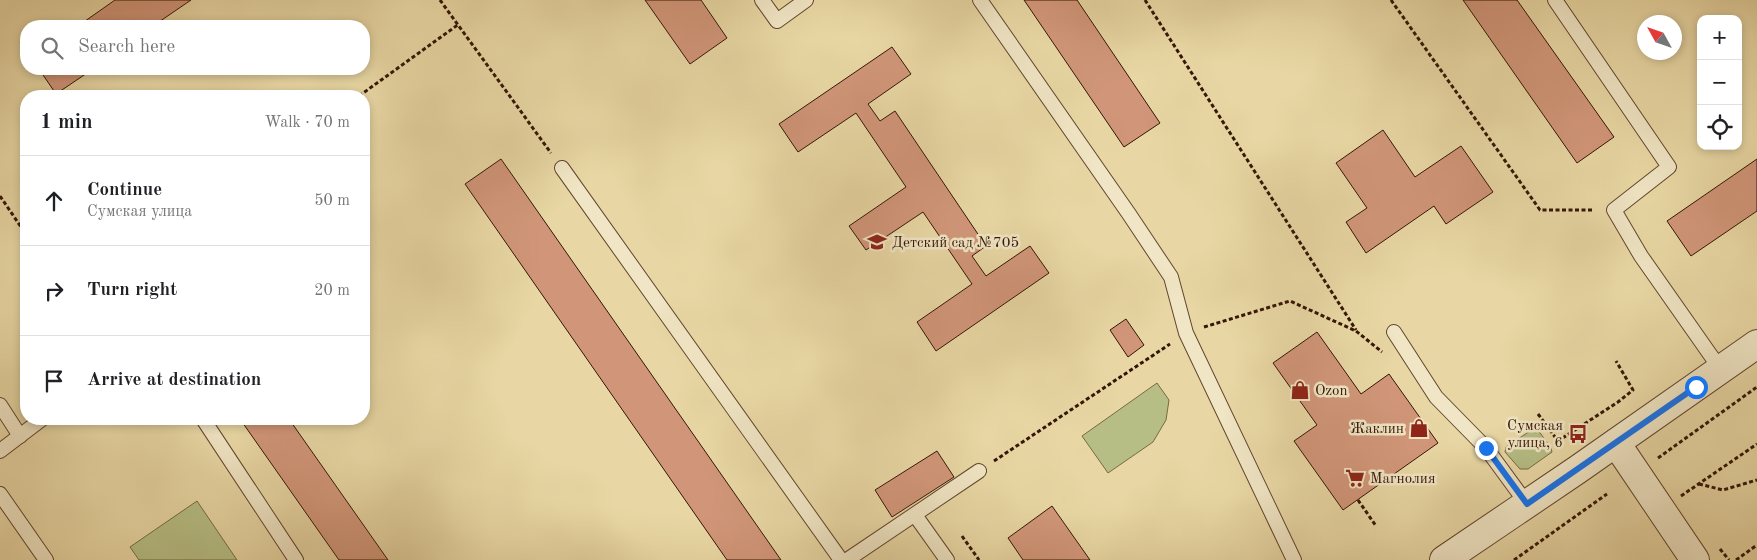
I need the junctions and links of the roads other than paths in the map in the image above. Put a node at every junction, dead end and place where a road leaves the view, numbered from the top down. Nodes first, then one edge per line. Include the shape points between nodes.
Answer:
1 (762, 0) edge
2 (806, 0) edge
3 (980, 0) edge
4 (1555, 0) edge
5 (562, 168) road end
6 (1394, 332) dead end
7 (1757, 344) edge
8 (1721, 370) junction
9 (0, 405) edge
10 (34, 425) edge
11 (206, 425) edge
12 (20, 436) junction
13 (1616, 443) junction
14 (0, 452) edge
15 (979, 471) dead end
16 (0, 494) edge
17 (1527, 504) junction
18 (916, 515) junction
19 (46, 560) edge
20 (296, 560) edge
21 (841, 560) edge
22 (847, 560) edge
23 (947, 560) edge
24 (1294, 560) edge
25 (1444, 560) edge
26 (1695, 560) edge

1 - 2 lane via 777,21
3 - 24 lane via 1171,277 1186,333
4 - 8 lane via 1669,167 1614,210 1641,256
5 - 21 lane
6 - 17 lane via 1436,397 1486,448
7 - 8 street
8 - 13 street
9 - 12 lane
10 - 12 lane
11 - 20 lane
12 - 14 lane
13 - 17 street
13 - 26 street
15 - 18 lane
16 - 19 lane
17 - 25 street
18 - 22 lane
18 - 23 lane

